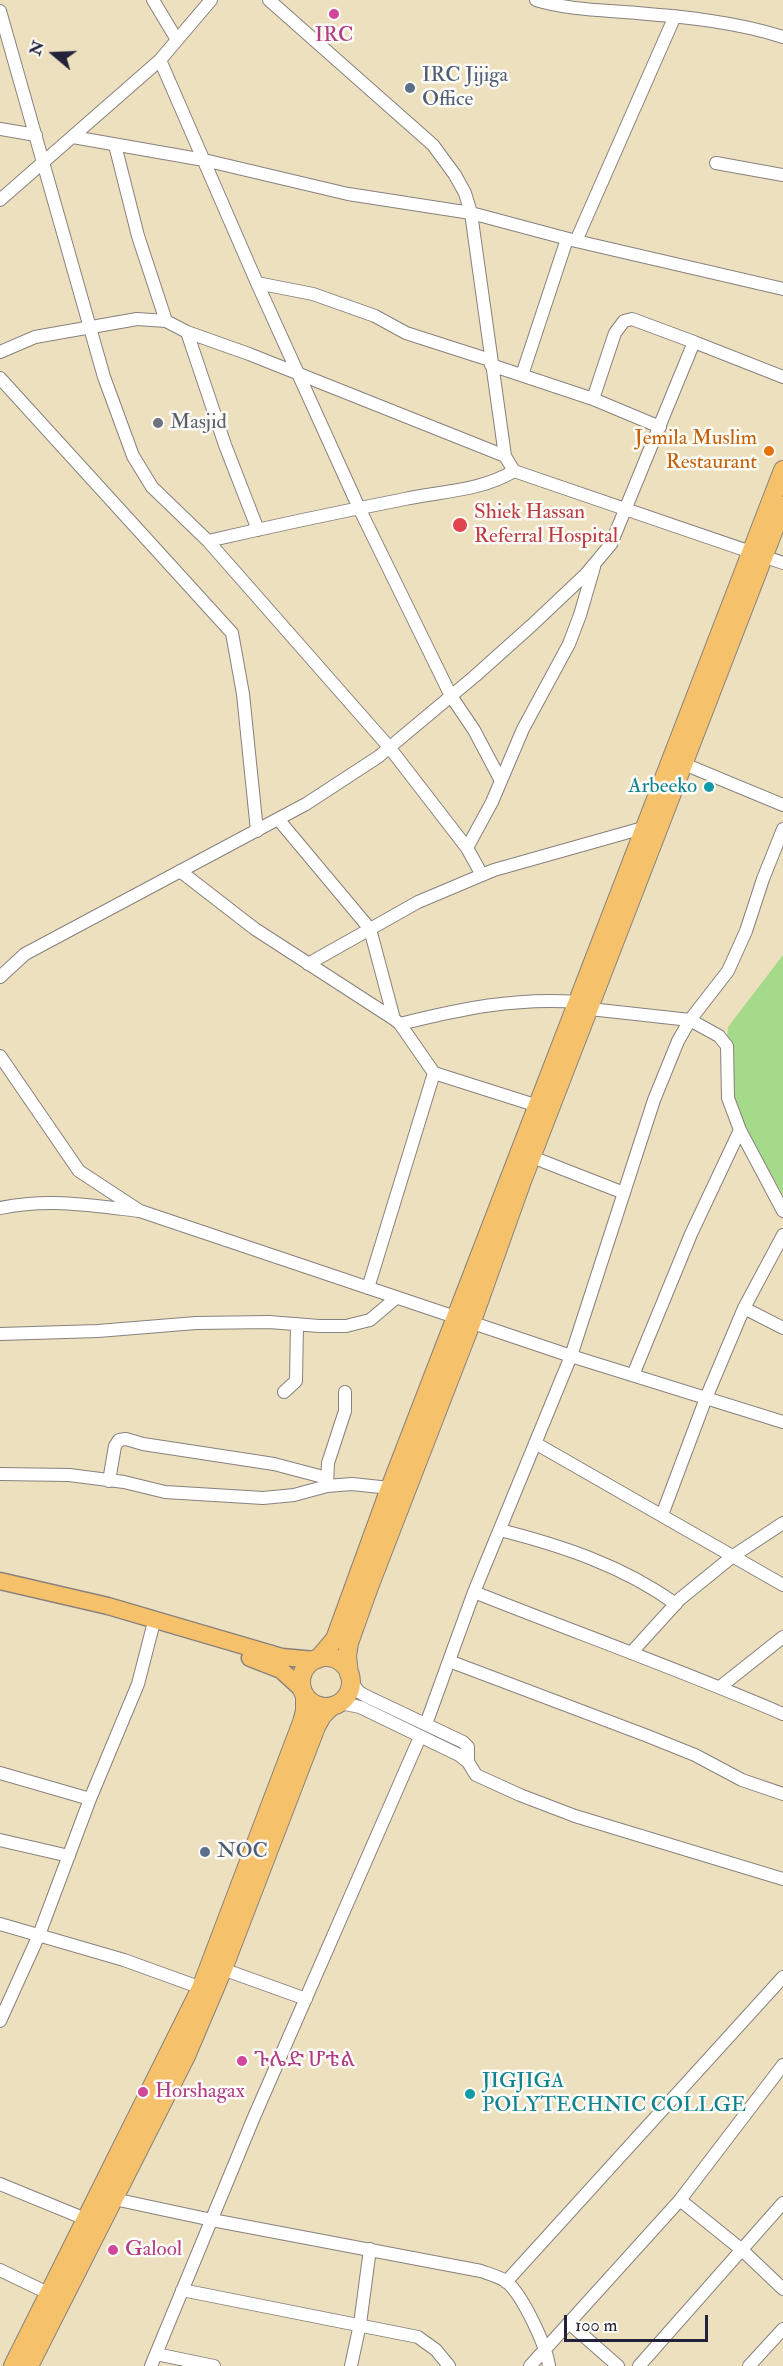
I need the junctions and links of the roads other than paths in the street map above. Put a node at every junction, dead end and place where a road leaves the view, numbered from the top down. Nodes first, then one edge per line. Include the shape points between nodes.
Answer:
1 (153, 0) edge
2 (211, 0) edge
3 (269, 0) edge
4 (536, 0) edge
5 (0, 11) edge
6 (675, 16) junction
7 (783, 37) edge
8 (177, 40) junction
9 (160, 60) junction
10 (0, 129) edge
11 (36, 135) junction
12 (73, 137) junction
13 (115, 145) junction
14 (204, 160) junction
15 (44, 163) junction
16 (716, 163) dead end
17 (783, 175) edge
18 (0, 200) edge
19 (471, 213) junction
20 (572, 240) junction
21 (257, 283) junction
22 (783, 289) edge
23 (166, 321) junction
24 (90, 327) junction
25 (187, 332) junction
26 (694, 342) junction
27 (0, 352) edge
28 (491, 362) junction
29 (298, 375) junction
30 (522, 375) junction
31 (783, 377) edge
32 (0, 378) edge
33 (593, 399) junction
34 (660, 427) junction
35 (505, 456) junction
36 (783, 470) edge
37 (514, 471) junction
38 (783, 506) edge
39 (359, 508) junction
40 (626, 509) junction
41 (258, 530) junction
42 (207, 541) junction
43 (757, 554) junction
44 (783, 563) edge
45 (594, 564) junction
46 (451, 696) junction
47 (389, 747) junction
48 (684, 764) junction
49 (501, 781) junction
50 (783, 805) edge
51 (278, 819) junction
52 (653, 825) junction
53 (783, 829) edge
54 (257, 831) junction
55 (467, 848) junction
56 (180, 872) junction
57 (483, 875) junction
58 (370, 929) junction
59 (308, 964) junction
60 (0, 977) edge
61 (584, 1006) junction
62 (690, 1020) junction
63 (397, 1022) junction
64 (0, 1056) edge
65 (434, 1073) junction
66 (538, 1106) junction
67 (740, 1130) junction
68 (532, 1157) junction
69 (624, 1193) junction
70 (0, 1208) edge
71 (141, 1211) junction
72 (783, 1212) edge
73 (783, 1235) edge
74 (368, 1288) junction
75 (396, 1298) junction
76 (744, 1308) junction
77 (464, 1319) junction
78 (297, 1324) junction
79 (783, 1328) edge
80 (0, 1334) edge
81 (571, 1356) junction
82 (633, 1375) junction
83 (284, 1392) dead end
84 (345, 1392) dead end
85 (706, 1398) junction
86 (783, 1422) edge
87 (536, 1443) junction
88 (0, 1474) edge
89 (109, 1480) junction
90 (327, 1482) junction
91 (390, 1488) junction
92 (662, 1515) junction
93 (783, 1523) edge
94 (500, 1530) junction
95 (732, 1556) junction
96 (0, 1581) edge
97 (783, 1585) edge
98 (0, 1591) edge
99 (474, 1592) junction
100 (676, 1604) junction
101 (153, 1623) junction
102 (783, 1636) edge
103 (631, 1653) junction
104 (317, 1660) junction
105 (449, 1661) junction
106 (350, 1677) junction
107 (720, 1687) junction
108 (304, 1693) junction
109 (336, 1705) junction
110 (783, 1714) edge
111 (426, 1724) junction
112 (420, 1737) junction
113 (468, 1762) junction
114 (0, 1773) edge
115 (783, 1794) edge
116 (90, 1799) junction
117 (0, 1840) edge
118 (69, 1856) junction
119 (783, 1879) edge
120 (0, 1924) edge
121 (39, 1935) junction
122 (217, 1966) junction
123 (783, 1977) edge
124 (207, 1990) junction
125 (306, 1999) junction
126 (0, 2021) edge
127 (783, 2064) edge
128 (778, 2081) edge
129 (0, 2184) edge
130 (114, 2199) junction
131 (680, 2200) junction
132 (783, 2203) edge
133 (88, 2220) junction
134 (212, 2220) junction
135 (370, 2249) junction
136 (742, 2250) junction
137 (0, 2270) edge
138 (507, 2282) junction
139 (783, 2289) edge
140 (183, 2290) junction
141 (50, 2294) junction
142 (569, 2323) junction
143 (360, 2324) junction
144 (783, 2329) edge
145 (545, 2350) junction
146 (156, 2354) junction
147 (13, 2366) edge
148 (29, 2366) edge
149 (151, 2366) edge
150 (214, 2366) edge
151 (351, 2366) edge
152 (449, 2366) edge
153 (530, 2366) edge
154 (549, 2366) edge
155 (618, 2366) edge
156 (639, 2366) edge
157 (749, 2366) edge

1 - 8 street
2 - 8 street
3 - 19 street via 433,145 455,175
4 - 6 street via 562,8
5 - 11 street
6 - 7 street
6 - 20 street
8 - 9 street
9 - 12 street
9 - 14 street
10 - 11 street
11 - 15 street
12 - 13 street
12 - 15 street
13 - 14 street
13 - 23 street via 138,236
14 - 19 street via 348,194
14 - 21 street
15 - 18 street
15 - 24 street
16 - 17 street
19 - 20 street
19 - 28 street
20 - 22 street
20 - 30 street
21 - 28 street via 313,294 375,316 406,333
21 - 29 street
23 - 24 street via 137,320
23 - 25 street
24 - 27 street via 35,337
24 - 42 street via 133,456 152,487
25 - 29 street
25 - 41 street
26 - 31 street
26 - 33 street via 632,319 624,321 615,333
26 - 34 street
28 - 30 street
28 - 35 street
29 - 35 street
29 - 39 street
30 - 33 street
32 - 54 street via 232,633 243,694
33 - 34 street
34 - 40 street
35 - 37 street
36 - 43 highway
37 - 39 street via 475,488
37 - 40 street
38 - 43 highway
39 - 41 street
39 - 46 street
40 - 43 street
40 - 45 street via 611,544
41 - 42 street
42 - 47 street
43 - 44 street
43 - 48 highway
43 - 52 highway
45 - 46 street via 532,626
45 - 49 street via 569,644 523,729
46 - 47 street
46 - 49 street
47 - 51 street
47 - 55 street
48 - 50 street
48 - 52 highway
49 - 55 street
51 - 54 street
51 - 58 street
52 - 57 street
52 - 61 highway
53 - 62 street via 728,971
54 - 56 street
55 - 57 street
56 - 59 street
56 - 60 street via 25,954
57 - 58 street via 418,902
58 - 59 street
58 - 63 street
59 - 63 street
61 - 62 street
61 - 63 street via 547,1000 507,1002
61 - 66 highway
61 - 68 highway
62 - 67 street via 719,1036 727,1046 728,1098
62 - 69 street via 654,1100
63 - 65 street
64 - 71 street via 79,1170
65 - 66 street
65 - 74 street
66 - 77 highway
67 - 72 street
67 - 82 street via 691,1234
68 - 69 street
68 - 77 highway
69 - 81 street
70 - 71 street via 54,1201
71 - 74 street
73 - 76 street
74 - 75 street
75 - 77 street
75 - 78 street via 370,1320 346,1326
76 - 79 street
76 - 85 street
77 - 81 street
77 - 91 highway
77 - 106 highway via 349,1644
78 - 80 street via 196,1323
78 - 83 street via 296,1381
81 - 82 street
81 - 87 street
82 - 85 street
84 - 90 street via 345,1411 328,1463
85 - 86 street
85 - 92 street
87 - 92 street
87 - 94 street
88 - 89 street
89 - 90 street via 165,1492 263,1498 294,1495
89 - 90 street via 115,1446 126,1439 274,1464
90 - 91 street
91 - 104 highway via 335,1639
92 - 95 street
93 - 95 street
94 - 99 street
94 - 100 street via 553,1543 618,1569 649,1584
95 - 97 street
95 - 100 street
96 - 101 main road
98 - 101 main road
99 - 103 street
99 - 105 street
100 - 103 street
101 - 104 main road via 282,1657
101 - 108 main road via 281,1670
101 - 116 street via 138,1684
102 - 107 street
103 - 107 street
104 - 106 highway via 339,1661
104 - 108 highway via 303,1672
105 - 111 street
105 - 115 street via 645,1734 742,1780
106 - 109 highway via 349,1691
106 - 111 street via 359,1692
107 - 110 street
108 - 109 highway via 317,1705
108 - 122 highway via 302,1722
109 - 112 street via 360,1707
109 - 122 highway via 316,1727
111 - 113 street via 468,1747
112 - 113 street
112 - 125 street
113 - 119 street via 476,1774 575,1816
114 - 116 street
116 - 118 street
117 - 118 street
118 - 121 street
120 - 121 street
121 - 124 street
121 - 126 street
122 - 124 highway
122 - 125 street
123 - 138 street
124 - 130 highway via 186,2055
124 - 133 highway
125 - 134 street
127 - 128 street
128 - 131 street
129 - 133 street
130 - 134 street
130 - 148 highway
131 - 136 street
131 - 142 street
132 - 136 street
133 - 141 highway
134 - 135 street
134 - 140 street
135 - 138 street via 481,2271
135 - 143 street
136 - 139 street
136 - 156 street
137 - 141 street
138 - 145 street via 528,2312
140 - 143 street
140 - 146 street
141 - 147 highway
142 - 145 street
142 - 155 street
143 - 151 street
143 - 152 street via 418,2337
144 - 157 street
145 - 153 street
145 - 154 street
146 - 149 street
146 - 150 street

